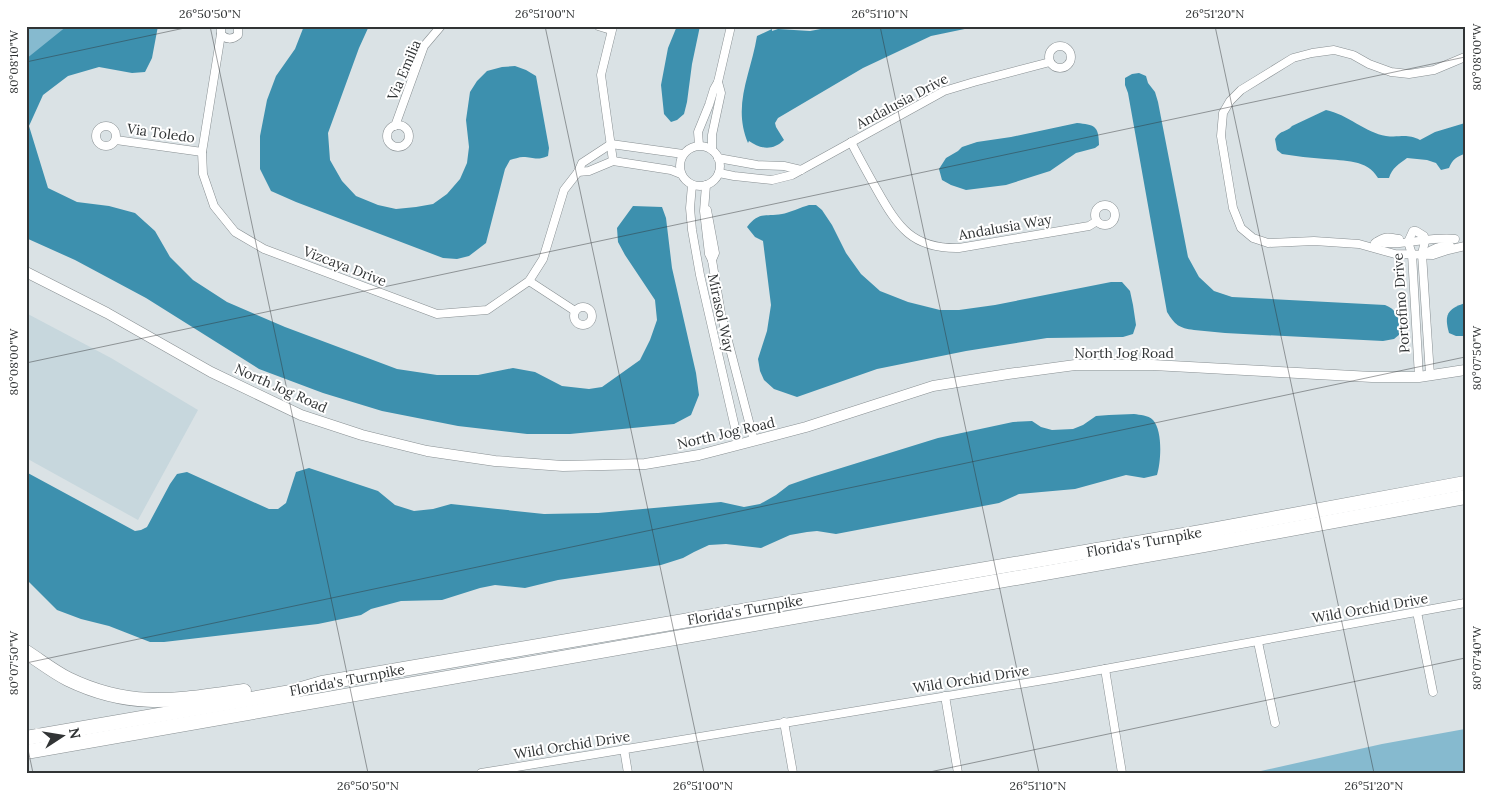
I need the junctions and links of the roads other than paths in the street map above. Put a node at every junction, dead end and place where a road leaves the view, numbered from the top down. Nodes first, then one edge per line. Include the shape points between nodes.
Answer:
1 (238, 26) edge
2 (441, 26) edge
3 (598, 26) edge
4 (731, 26) edge
5 (612, 28) edge
6 (221, 30) edge
7 (1465, 58) edge
8 (1050, 62) dead end
9 (718, 82) junction
10 (395, 126) dead end
11 (116, 140) dead end
12 (851, 142) junction
13 (611, 144) junction
14 (698, 145) junction
15 (712, 150) junction
16 (202, 152) junction
17 (683, 154) junction
18 (718, 158) junction
19 (613, 161) junction
20 (801, 170) junction
21 (578, 172) junction
22 (719, 173) junction
23 (681, 174) junction
24 (692, 185) junction
25 (706, 185) junction
26 (1097, 221) dead end
27 (1425, 241) junction
28 (1407, 242) junction
29 (1459, 244) edge
30 (1370, 247) junction
31 (1412, 254) junction
32 (1423, 255) junction
33 (26, 272) edge
34 (528, 281) junction
35 (575, 311) dead end
36 (1465, 370) edge
37 (1430, 375) junction
38 (1419, 377) junction
39 (754, 441) junction
40 (739, 445) junction
41 (1465, 483) edge
42 (1465, 497) edge
43 (1465, 604) edge
44 (1417, 612) junction
45 (1258, 642) junction
46 (26, 652) edge
47 (1104, 669) junction
48 (322, 682) junction
49 (1433, 692) dead end
50 (945, 696) junction
51 (784, 722) junction
52 (1274, 724) dead end
53 (26, 738) edge
54 (624, 749) junction
55 (26, 752) edge
56 (481, 773) edge
57 (628, 773) edge
58 (793, 773) edge
59 (958, 773) edge
60 (1122, 773) edge

1 - 6 street, Vizcaya Drive via 238,35 232,38 226,38
2 - 10 street, Via Emilia via 424,46
3 - 5 street
4 - 9 street
5 - 13 street via 601,76
6 - 16 street, Vizcaya Drive
7 - 30 street via 1434,70 1409,74 1391,72 1334,50 1312,53 1293,58 1241,90 1223,113 1221,136 1227,177 1241,228 1253,238 1268,243 1314,241
8 - 12 street, Andalusia Drive via 944,91
9 - 14 street via 698,132
9 - 15 street via 721,93
11 - 16 street, Via Toledo
12 - 20 street, Andalusia Drive
12 - 26 street, Andalusia Way via 898,224 915,238 931,245 959,248 1089,226
13 - 17 street
13 - 19 street
13 - 21 street, Vizcaya Drive via 582,163
14 - 15 street
14 - 17 street
15 - 18 street
16 - 34 street, Vizcaya Drive via 203,174 214,206 235,232 264,249 437,314 487,310
17 - 23 street
18 - 20 street
18 - 22 street
19 - 21 street via 588,172
19 - 23 street
20 - 22 street, Andalusia Drive via 772,180
21 - 34 street, Vizcaya Drive via 564,190 543,259
22 - 25 street via 713,182
23 - 24 street
24 - 25 street
24 - 40 street, Mirasol Way via 690,208 700,275
25 - 39 street, Mirasol Way via 705,201 714,245 712,260 721,314
27 - 28 street
27 - 29 street via 1446,238
27 - 32 street, Portofino Drive
28 - 30 street via 1387,237
28 - 31 street, Portofino Drive
29 - 32 street via 1433,249
30 - 31 street via 1395,254
31 - 32 street
31 - 38 street, Portofino Drive
32 - 37 street, Portofino Drive
33 - 40 street, North Jog Road via 107,312 211,372 301,415 362,435 495,461 563,466 645,464
34 - 35 street
36 - 37 street, North Jog Road
37 - 38 street, North Jog Road
38 - 39 street, North Jog Road via 1153,365 1075,365 933,386
39 - 40 street, North Jog Road
41 - 48 highway, Florida's Turnpike via 1201,532
42 - 55 highway, Florida's Turnpike
43 - 44 street, Wild Orchid Drive
44 - 45 street, Wild Orchid Drive
44 - 49 street
45 - 47 street, Wild Orchid Drive
45 - 52 street
46 - 48 highway via 67,678 113,696 135,700 179,700
47 - 50 street, Wild Orchid Drive
47 - 60 street
48 - 53 highway, Florida's Turnpike via 291,692
50 - 51 street, Wild Orchid Drive
50 - 59 street
51 - 54 street, Wild Orchid Drive
51 - 58 street
54 - 56 street, Wild Orchid Drive
54 - 57 street

